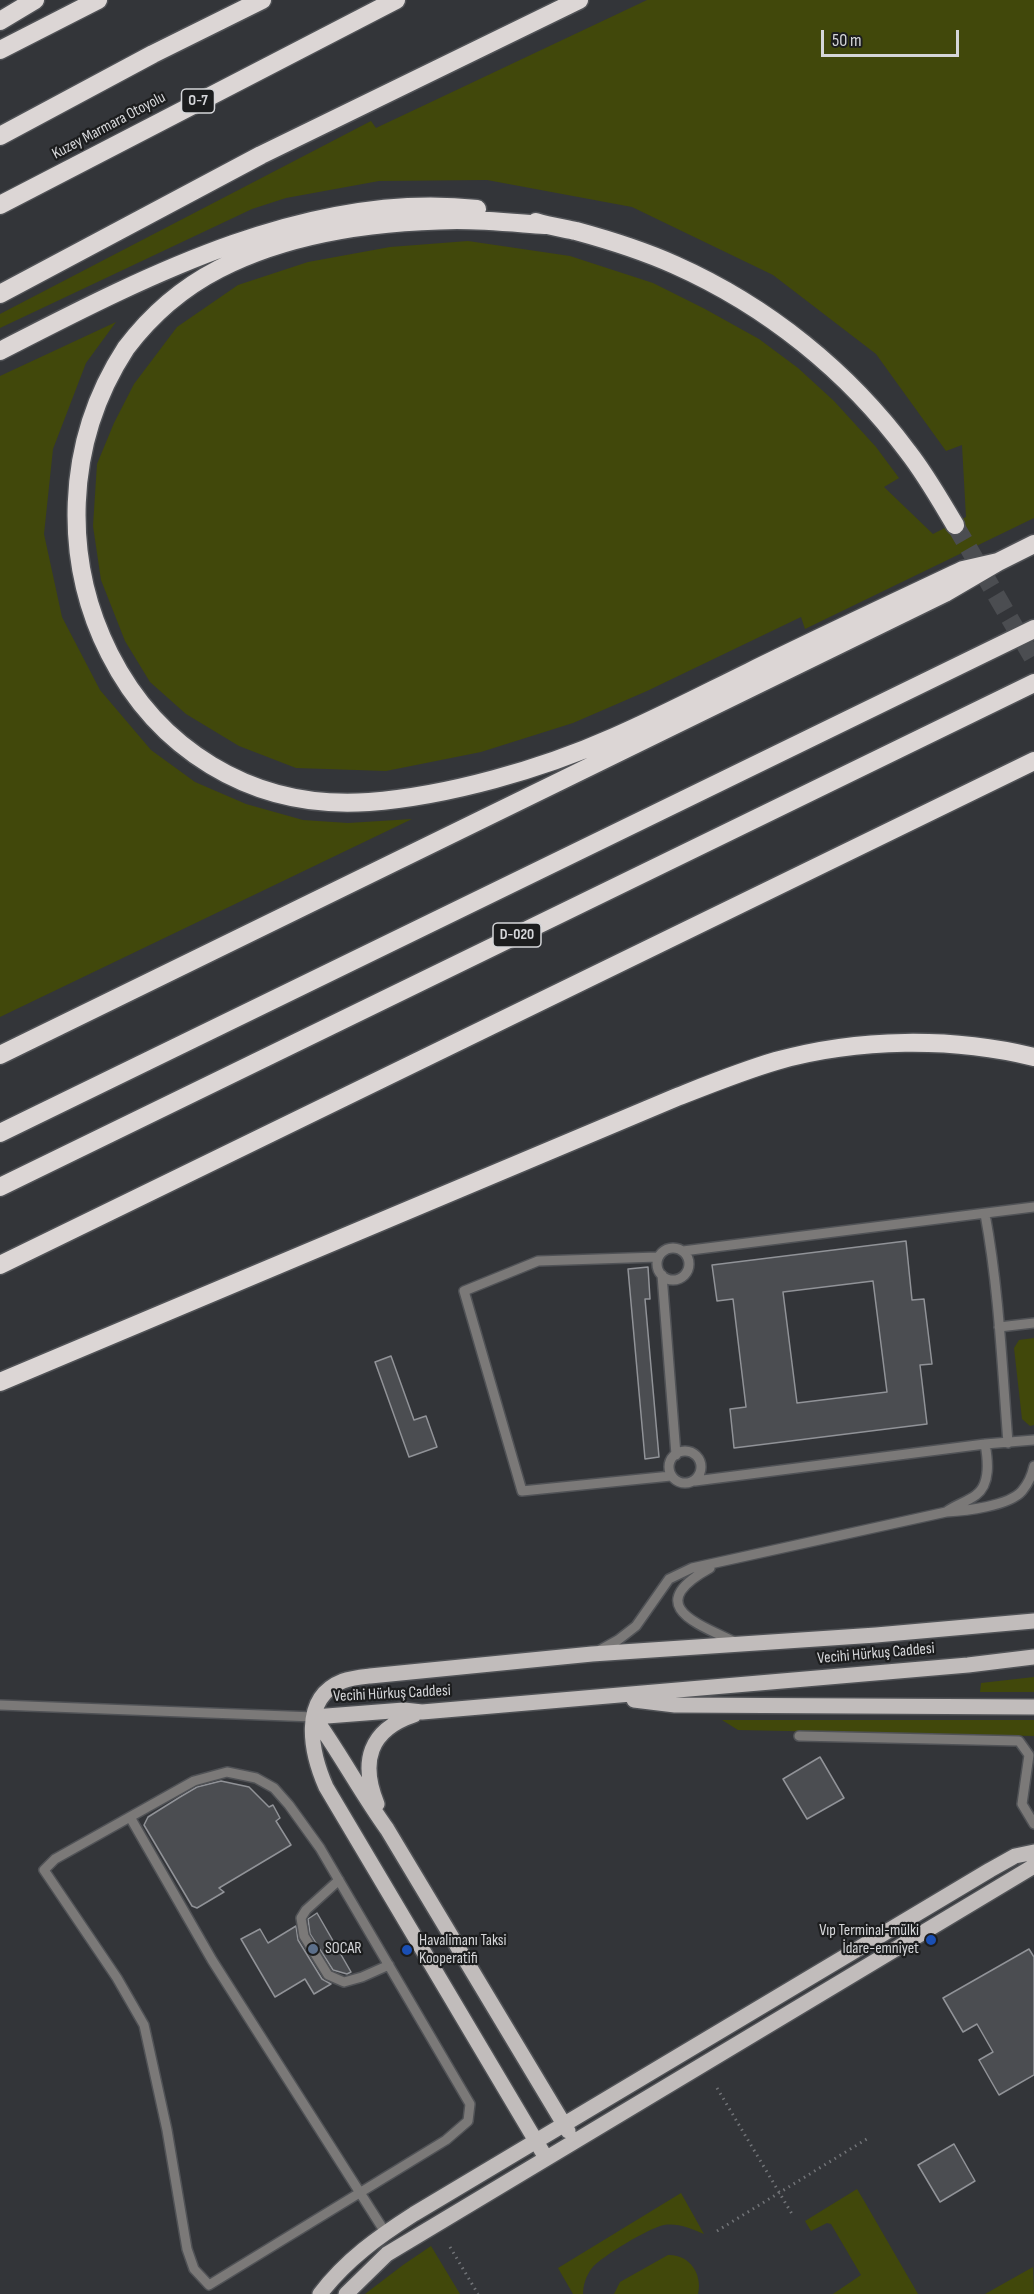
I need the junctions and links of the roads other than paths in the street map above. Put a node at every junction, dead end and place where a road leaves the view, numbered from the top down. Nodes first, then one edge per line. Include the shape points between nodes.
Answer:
1 (35, 0) edge
2 (98, 0) edge
3 (262, 0) edge
4 (396, 0) edge
5 (579, 0) edge
6 (0, 21) edge
7 (0, 51) edge
8 (0, 136) edge
9 (0, 205) edge
10 (545, 225) junction
11 (0, 294) edge
12 (0, 351) edge
13 (955, 525) tunnel mouth
14 (1034, 544) edge
15 (998, 561) junction
16 (1034, 629) edge
17 (1034, 683) edge
18 (1034, 761) edge
19 (0, 1055) edge
20 (1034, 1057) edge
21 (0, 1133) edge
22 (0, 1187) edge
23 (1034, 1207) edge
24 (985, 1214) junction
25 (683, 1251) junction
26 (658, 1257) junction
27 (0, 1265) edge
28 (662, 1275) junction
29 (1034, 1323) edge
30 (999, 1327) junction
31 (0, 1382) edge
32 (1034, 1440) edge
33 (1008, 1443) junction
34 (985, 1444) junction
35 (675, 1455) junction
36 (1034, 1466) edge
37 (671, 1476) junction
38 (695, 1481) junction
39 (946, 1512) junction
40 (716, 1564) junction
41 (1034, 1621) edge
42 (740, 1644) junction
43 (592, 1654) junction
44 (1034, 1657) edge
45 (601, 1697) junction
46 (0, 1705) edge
47 (1034, 1707) edge
48 (422, 1712) junction
49 (314, 1717) junction
50 (799, 1736) dead end
51 (130, 1817) junction
52 (1034, 1824) edge
53 (387, 1829) junction
54 (1034, 1852) edge
55 (1034, 1866) edge
56 (339, 1880) junction
57 (389, 1965) junction
58 (564, 2124) junction
59 (536, 2141) junction
60 (574, 2141) junction
61 (546, 2158) junction
62 (360, 2193) junction
63 (385, 2232) junction
64 (320, 2294) edge
65 (346, 2294) edge

1 - 6 highway
2 - 7 highway
3 - 8 highway
4 - 9 highway, Kuzey Marmara Otoyolu / O-7
5 - 11 highway via 261,155
10 - 12 highway via 509,212 416,207 363,211 315,221 224,247
10 - 13 highway via 627,246 675,265 769,317 818,354 868,402 910,454
10 - 15 highway via 462,220 370,225 267,250 216,270 163,306 111,369 93,400 72,459 67,499 69,557 80,605 97,648 136,705 178,745 224,773 263,789 329,802 370,802 473,784 526,770 612,738 963,570
14 - 15 highway
15 - 19 highway via 945,593
16 - 21 highway
17 - 22 highway, D-020
18 - 27 highway
20 - 31 highway via 957,1045 894,1044 812,1053 750,1070 677,1097
23 - 24 lane
24 - 25 lane
24 - 30 lane
25 - 26 lane via 670,1247
25 - 28 lane via 690,1263 687,1273 678,1280
26 - 28 lane via 657,1268
26 - 37 lane via 538,1261 464,1291 522,1491
28 - 35 lane
29 - 30 lane
30 - 33 lane
32 - 33 lane
33 - 34 lane
34 - 38 lane
34 - 39 lane via 988,1458 983,1487
35 - 37 lane via 669,1466
35 - 38 lane via 688,1451 698,1456 702,1466
36 - 39 lane via 1021,1492 1011,1499
37 - 38 lane via 680,1483
39 - 40 lane
40 - 42 lane via 683,1586 678,1596 680,1607 695,1624
40 - 43 lane via 692,1568 669,1579 636,1626
41 - 42 main road, Vecihi Hürkuş Caddesi
42 - 43 main road, Vecihi Hürkuş Caddesi
43 - 49 main road, Vecihi Hürkuş Caddesi via 343,1681 326,1691 316,1704
44 - 45 main road, Vecihi Hürkuş Caddesi
45 - 47 main road via 675,1705
45 - 48 main road, Vecihi Hürkuş Caddesi
46 - 49 lane
48 - 49 main road, Vecihi Hürkuş Caddesi
48 - 53 main road via 400,1719 381,1734 368,1760 368,1777
49 - 53 main road
49 - 59 main road via 312,1738 326,1787
50 - 52 lane via 1019,1741 1029,1755 1022,1804
51 - 56 lane via 194,1780 228,1772 256,1778 274,1788 290,1805
51 - 62 lane via 212,1960
51 - 62 lane via 55,1858 44,1869 144,2025 167,2130 186,2249 194,2269 209,2285
53 - 58 main road
54 - 58 main road via 1015,1856 990,1870
55 - 60 main road
56 - 57 lane
56 - 57 lane via 306,1910 301,1918 304,1936 328,1975 344,1982
57 - 62 lane via 470,2104 468,2121 446,2140
58 - 59 main road
58 - 60 main road
59 - 61 main road
59 - 63 main road
60 - 61 main road
61 - 65 main road via 387,2254
62 - 63 lane
63 - 64 main road via 353,2256

